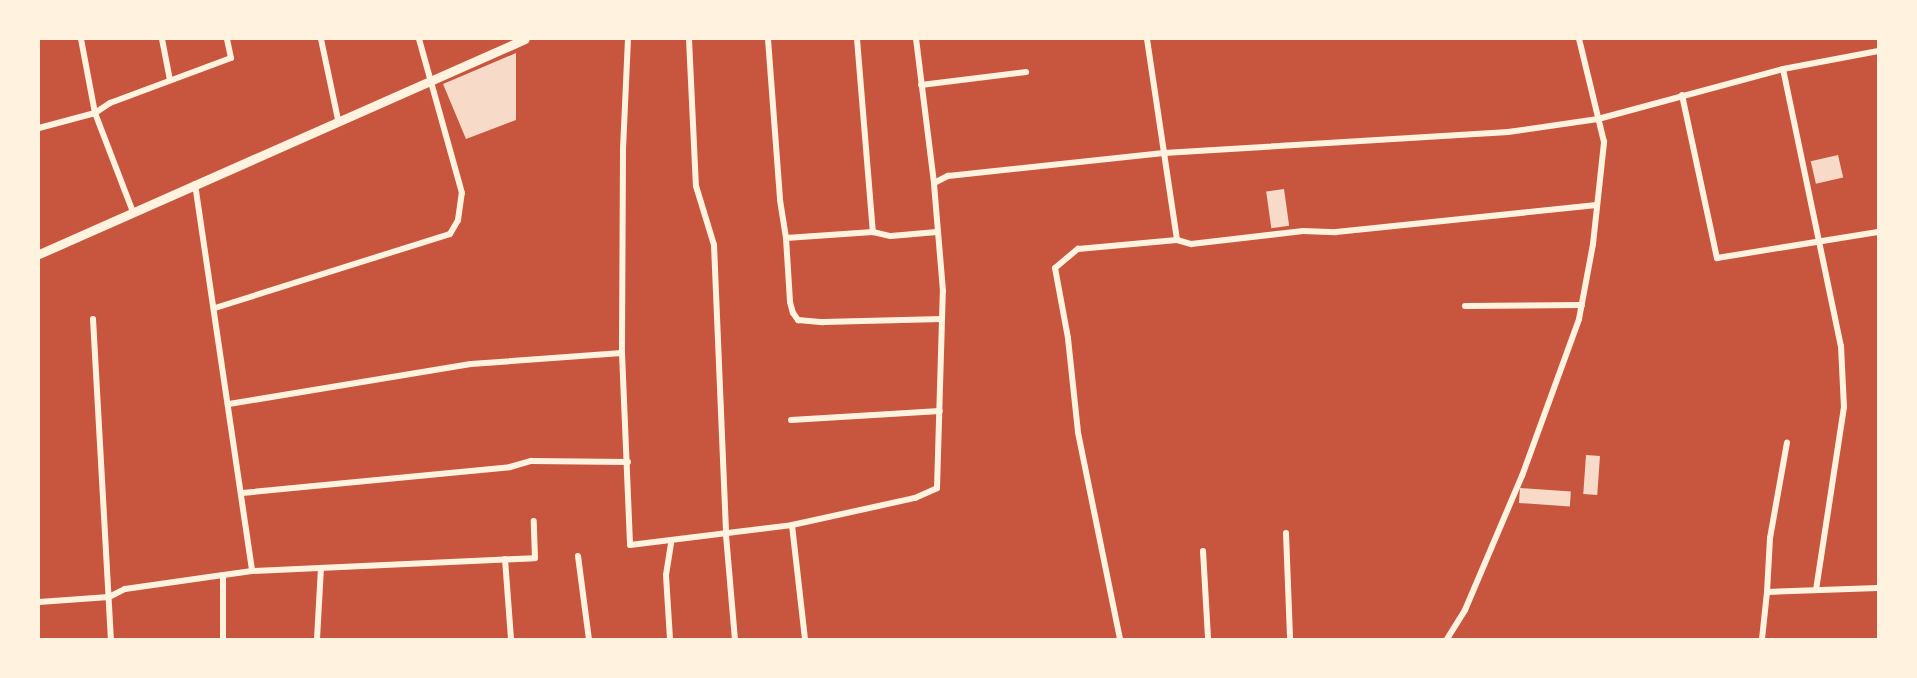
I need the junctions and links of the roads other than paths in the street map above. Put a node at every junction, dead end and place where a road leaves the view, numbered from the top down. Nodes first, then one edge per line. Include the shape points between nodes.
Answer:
1 (81, 39) edge
2 (162, 39) edge
3 (227, 39) edge
4 (321, 39) edge
5 (418, 39) edge
6 (525, 39) edge
7 (628, 39) edge
8 (689, 39) edge
9 (768, 39) edge
10 (857, 39) edge
11 (916, 39) edge
12 (1147, 39) edge
13 (1579, 39) edge
14 (1878, 51) edge
15 (1783, 69) junction
16 (1026, 72) dead end
17 (170, 80) junction
18 (429, 81) junction
19 (921, 86) junction
20 (1682, 95) junction
21 (95, 113) junction
22 (1598, 119) junction
23 (339, 120) junction
24 (39, 128) edge
25 (1164, 153) junction
26 (934, 183) junction
27 (195, 184) junction
28 (1598, 205) junction
29 (133, 212) junction
30 (873, 232) junction
31 (937, 232) junction
32 (1878, 232) edge
33 (786, 238) junction
34 (1177, 240) junction
35 (1819, 243) junction
36 (39, 254) edge
37 (1582, 305) junction
38 (1465, 306) dead end
39 (215, 308) junction
40 (93, 319) dead end
41 (942, 319) junction
42 (622, 353) junction
43 (229, 404) junction
44 (940, 411) junction
45 (791, 420) dead end
46 (1787, 443) dead end
47 (628, 462) junction
48 (242, 493) junction
49 (534, 521) dead end
50 (792, 525) junction
51 (1286, 533) dead end
52 (726, 535) junction
53 (671, 542) junction
54 (1203, 551) dead end
55 (578, 556) dead end
56 (505, 559) junction
57 (321, 568) junction
58 (252, 571) junction
59 (223, 575) junction
60 (1878, 588) edge
61 (1816, 590) junction
62 (1767, 592) junction
63 (109, 597) junction
64 (39, 602) edge
65 (111, 639) edge
66 (223, 639) edge
67 (317, 639) edge
68 (511, 639) edge
69 (589, 639) edge
70 (670, 639) edge
71 (735, 639) edge
72 (805, 639) edge
73 (1120, 639) edge
74 (1208, 639) edge
75 (1290, 639) edge
76 (1447, 639) edge
77 (1762, 639) edge

1 - 21 street
2 - 17 street
3 - 17 street via 231,58
4 - 23 street
5 - 18 street
6 - 18 main road
7 - 42 street
8 - 52 street via 696,186 714,245
9 - 33 street
10 - 30 street
11 - 19 street
12 - 25 street
13 - 22 street
14 - 15 street
15 - 20 street
15 - 35 street
16 - 19 street
17 - 21 street
18 - 23 main road
18 - 39 street via 462,193 458,220 450,234
19 - 26 street
20 - 22 street
20 - 35 street via 1718,258
21 - 24 street
21 - 29 street
22 - 25 street via 1508,132
22 - 28 street via 1604,142
23 - 27 main road
25 - 26 street via 948,176
25 - 34 street
26 - 31 street
27 - 29 main road
27 - 39 street
28 - 34 street via 1191,244
28 - 37 street
29 - 36 main road
30 - 31 street via 891,236
30 - 33 street
31 - 41 street
32 - 35 street
33 - 41 street via 790,302 798,320
34 - 73 street via 1078,249 1055,268 1068,338 1078,432
35 - 61 street via 1841,346 1844,407
37 - 38 street
37 - 76 street via 1522,476 1466,609
39 - 43 street
40 - 63 street
41 - 44 street
42 - 43 street via 471,364
42 - 47 street
43 - 48 street
44 - 45 street
44 - 50 street via 937,488 915,498
46 - 62 street via 1770,538
47 - 48 street via 531,461
47 - 53 street via 630,545
48 - 58 street
49 - 56 street via 535,558
50 - 52 street
50 - 72 street
51 - 75 street
52 - 53 street
52 - 71 street
53 - 70 street via 666,575
54 - 74 street
55 - 69 street
56 - 57 street
56 - 68 street
57 - 58 street
57 - 67 street
58 - 59 street
59 - 63 street via 125,589
59 - 66 street
60 - 61 street
61 - 62 street
62 - 77 street
63 - 64 street
63 - 65 street

